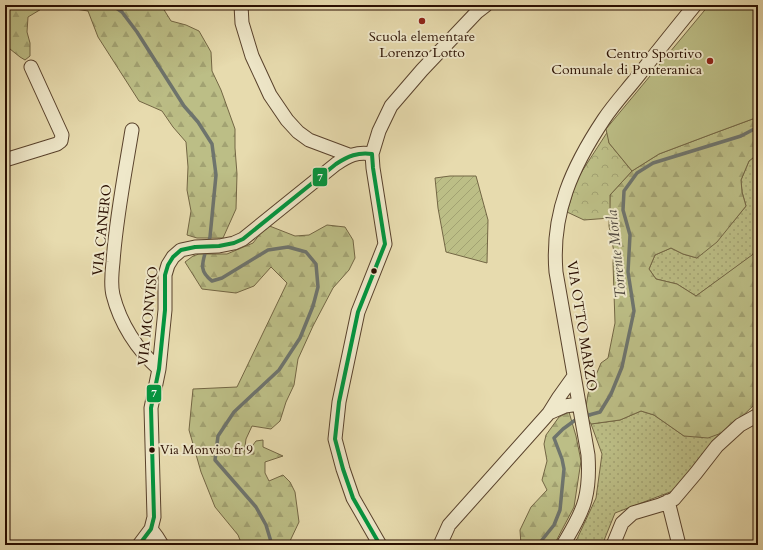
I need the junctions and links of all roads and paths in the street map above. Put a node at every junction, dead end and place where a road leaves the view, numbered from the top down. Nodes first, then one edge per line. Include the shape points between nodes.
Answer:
1 (240, 5) edge
2 (486, 5) edge
3 (695, 5) edge
4 (31, 67) dead end
5 (132, 130) dead end
6 (372, 154) junction
7 (349, 155) junction
8 (5, 160) edge
9 (159, 369) junction
10 (574, 376) junction
11 (579, 405) junction
12 (549, 414) junction
13 (758, 415) edge
14 (668, 501) junction
15 (151, 529) junction
16 (139, 545) edge
17 (162, 545) edge
18 (380, 545) edge
19 (440, 545) edge
20 (563, 545) edge
21 (613, 545) edge
22 (679, 545) edge

1 - 7 street via 242,23 252,56 270,95 288,120 309,140
2 - 6 street via 422,70 392,106 379,130
3 - 10 street, VIA OTTO MARZO via 604,118 570,179 563,200 554,255
4 - 8 street via 62,136 61,142
5 - 9 street, VIA CANERO via 114,242 113,294 134,343
6 - 7 street via 365,152
6 - 18 street via 384,244 358,312 339,402 336,439 353,498
7 - 9 street, VIA MONVISO via 243,239 219,246 181,250 173,257 166,275
9 - 15 street, VIA MONVISO via 151,408 154,517
10 - 11 street, VIA OTTO MARZO
10 - 12 street
11 - 12 street via 565,406
11 - 20 street, VIA OTTO MARZO via 589,476 585,500
12 - 19 street via 449,525
13 - 14 street via 740,426 717,446 674,499
14 - 21 street via 633,513 622,523
14 - 22 street
15 - 16 street, VIA MONVISO
15 - 17 street

